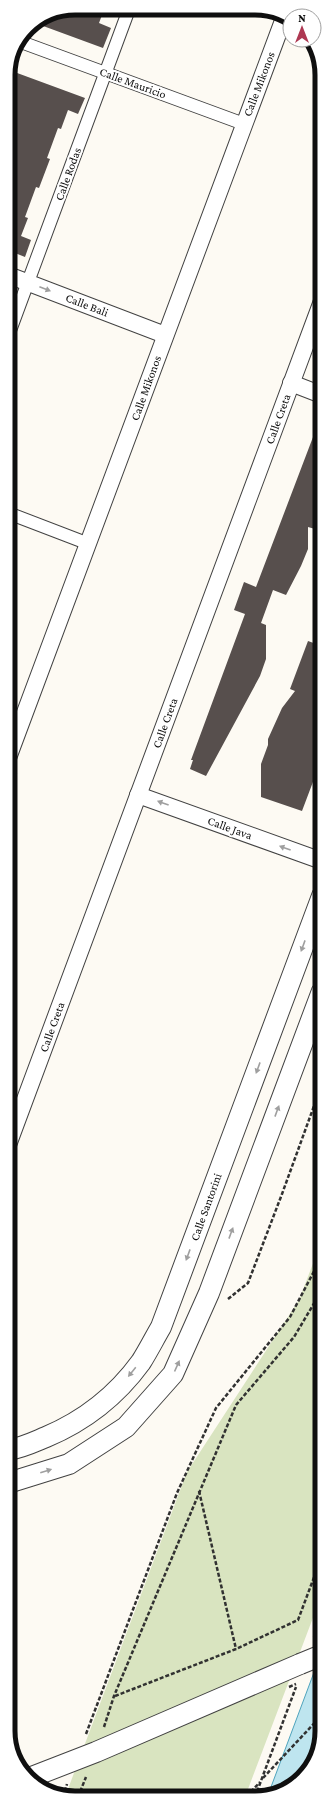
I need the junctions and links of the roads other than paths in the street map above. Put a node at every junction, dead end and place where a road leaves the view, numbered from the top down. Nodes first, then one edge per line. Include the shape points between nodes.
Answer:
1 (127, 15) edge
2 (282, 23) edge
3 (24, 43) edge
4 (106, 73) junction
5 (244, 124) junction
6 (15, 277) edge
7 (28, 282) junction
8 (15, 317) edge
9 (315, 320) edge
10 (165, 335) junction
11 (291, 383) junction
12 (315, 392) edge
13 (15, 516) edge
14 (89, 544) junction
15 (15, 737) edge
16 (138, 795) junction
17 (315, 858) edge
18 (315, 915) edge
19 (315, 1010) edge
20 (15, 1126) edge
21 (15, 1449) edge
22 (15, 1480) edge
23 (315, 1651) edge
24 (35, 1776) edge

1 - 4 street, Calle Rodas
2 - 5 street, Calle Mikonos
3 - 4 street, Calle Mauricio
4 - 5 street, Calle Mauricio
4 - 7 street, Calle Rodas
5 - 10 street, Calle Mikonos
6 - 7 street, Calle Bali
7 - 8 street, Calle Rodas
7 -> 10 street, Calle Bali
9 - 11 street, Calle Creta
10 - 14 street, Calle Mikonos
11 - 12 street
11 - 16 street, Calle Creta
13 - 14 street
14 - 15 street, Calle Mikonos
17 -> 16 street, Calle Java
16 - 20 street, Calle Creta
18 -> 21 street, Calle Santorini via 161,1327 141,1362 118,1390 90,1414 62,1430
22 -> 19 street via 70,1464 126,1427 173,1374 209,1293
23 - 24 street, bridge via 299,1671

